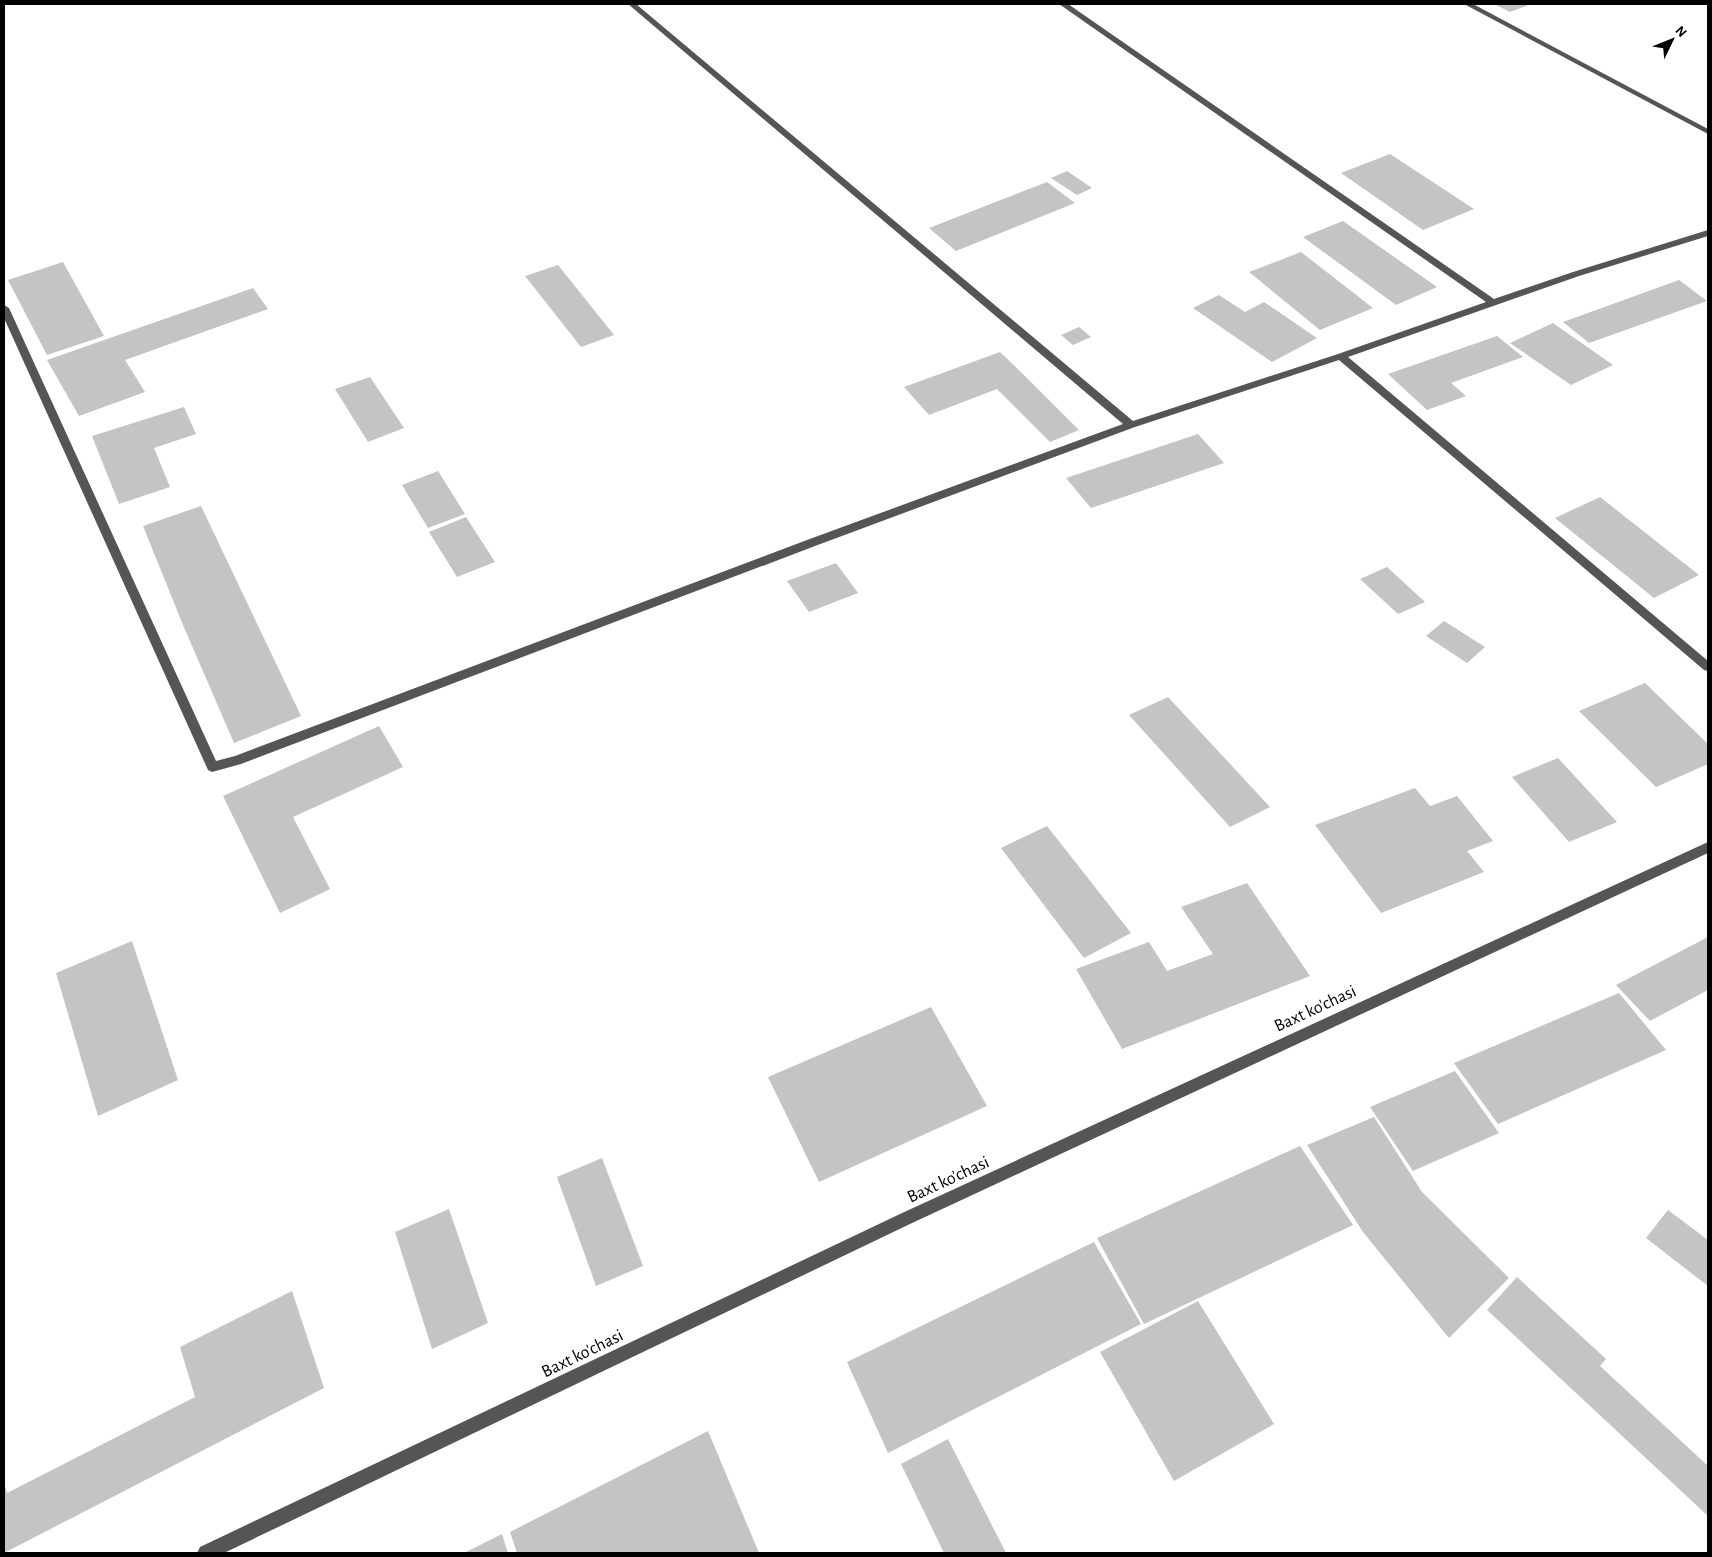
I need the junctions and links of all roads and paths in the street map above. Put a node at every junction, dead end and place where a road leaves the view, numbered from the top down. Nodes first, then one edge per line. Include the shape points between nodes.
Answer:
1 (632, 4) edge
2 (1063, 4) edge
3 (1468, 4) edge
4 (1708, 132) edge
5 (1708, 233) edge
6 (1493, 303) junction
7 (4, 308) edge
8 (1341, 356) junction
9 (1131, 425) junction
10 (1708, 667) edge
11 (1708, 846) edge
12 (206, 1553) edge

1 - 9 street
2 - 6 street
3 - 4 street
5 - 6 street
6 - 8 street
7 - 9 street via 212,767 237,761
8 - 9 street
8 - 10 street
11 - 12 street, Baxt ko'chasi via 906,1219

